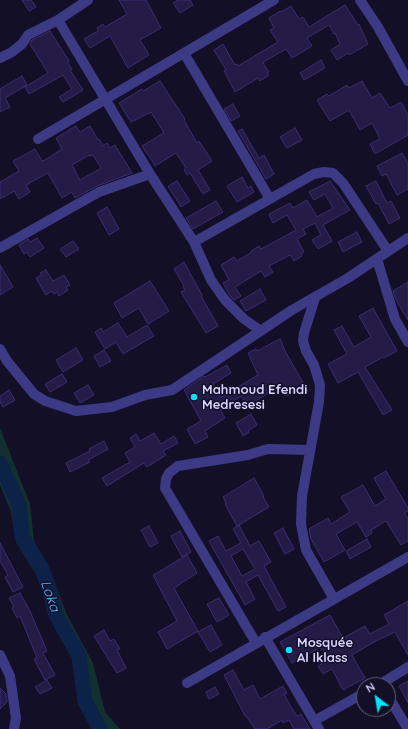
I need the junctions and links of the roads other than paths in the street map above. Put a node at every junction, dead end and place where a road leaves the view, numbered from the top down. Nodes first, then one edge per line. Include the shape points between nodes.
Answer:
1 (88, 0) edge
2 (274, 0) edge
3 (360, 0) edge
4 (58, 20) junction
5 (184, 53) junction
6 (0, 58) edge
7 (408, 81) edge
8 (105, 100) junction
9 (38, 139) dead end
10 (150, 174) junction
11 (270, 199) junction
12 (408, 238) edge
13 (194, 242) junction
14 (0, 248) edge
15 (388, 251) junction
16 (377, 259) junction
17 (315, 298) junction
18 (260, 331) junction
19 (408, 342) edge
20 (0, 349) edge
21 (310, 450) junction
22 (408, 557) edge
23 (334, 599) junction
24 (266, 637) junction
25 (256, 643) junction
26 (0, 655) edge
27 (408, 667) edge
28 (393, 677) edge
29 (187, 683) dead end
30 (356, 699) edge
31 (396, 709) edge
32 (317, 725) edge
33 (14, 729) edge
34 (408, 729) edge

1 - 4 street
2 - 5 street
3 - 7 street
4 - 6 street via 28,35 22,44
4 - 8 street
5 - 8 street
5 - 11 street
8 - 9 street
8 - 10 street
10 - 13 street
10 - 14 street via 99,192
11 - 13 street
11 - 15 street via 314,174 333,173
12 - 15 street
13 - 18 street via 211,280 225,300
15 - 16 street
16 - 17 street
16 - 19 street via 395,319
17 - 18 street
17 - 21 street via 303,341 320,386 320,402
18 - 20 street via 172,390 145,395 112,407 76,412 45,402 34,394
21 - 23 street via 302,496 303,539 306,550
21 - 25 street via 268,449 248,455 178,466 166,479 165,488
22 - 23 street
23 - 24 street
24 - 25 street
24 - 32 street
25 - 29 street
26 - 33 street via 10,676 16,718
27 - 28 street
30 - 32 street
31 - 34 street

